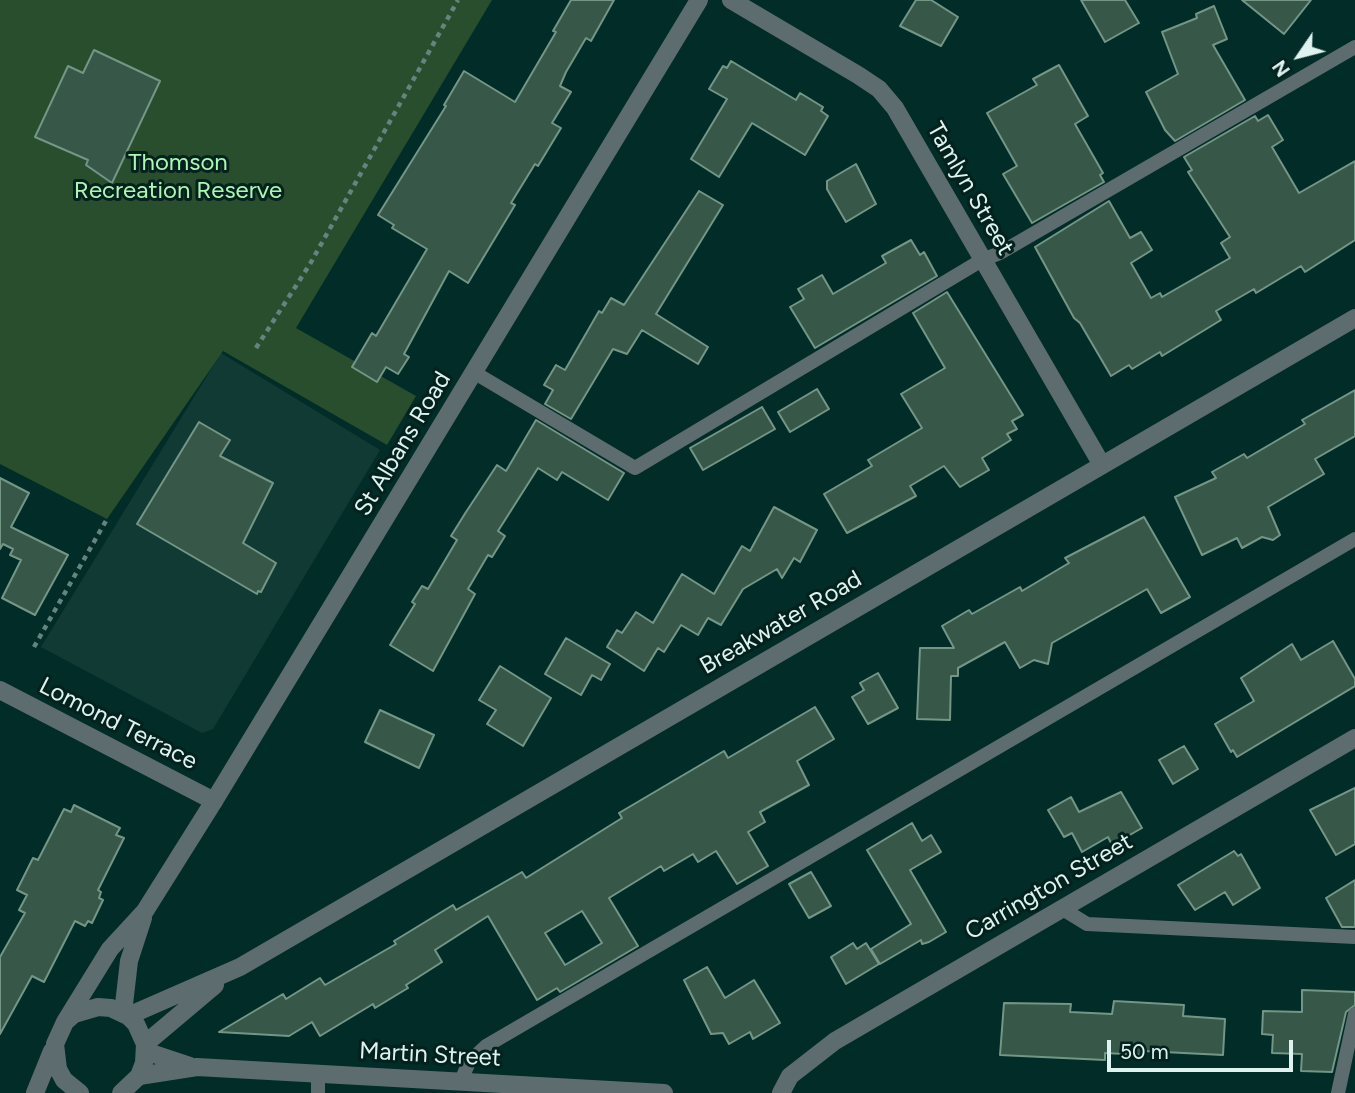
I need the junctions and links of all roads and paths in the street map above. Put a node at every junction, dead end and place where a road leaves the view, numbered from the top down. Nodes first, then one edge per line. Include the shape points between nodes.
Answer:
1 (458, 0) edge
2 (699, 0) edge
3 (731, 0) edge
4 (1355, 47) edge
5 (982, 260) junction
6 (1355, 318) edge
7 (256, 348) dead end
8 (475, 373) junction
9 (1102, 465) junction
10 (107, 519) dead end
11 (1355, 539) edge
12 (34, 647) dead end
13 (0, 690) edge
14 (1355, 738) edge
15 (214, 801) junction
16 (1061, 908) junction
17 (145, 911) junction
18 (1355, 937) edge
19 (231, 972) junction
20 (125, 1014) junction
21 (1355, 1014) edge
22 (65, 1022) junction
23 (55, 1044) junction
24 (145, 1047) junction
25 (193, 1068) junction
26 (318, 1074) junction
27 (139, 1076) junction
28 (461, 1081) junction
29 (509, 1088) edge
30 (35, 1093) edge
31 (80, 1093) edge
32 (121, 1093) edge
33 (318, 1093) edge
34 (664, 1093) edge
35 (781, 1093) edge
36 (1338, 1093) edge

1 - 7 path via 310,264
2 - 8 street, St Albans Road
3 - 5 street, Tamlyn Street via 879,89 895,108
4 - 5 lane
5 - 8 lane via 635,468
5 - 9 street, Tamlyn Street
6 - 9 street, Breakwater Road
8 - 15 street, St Albans Road
9 - 19 street, Breakwater Road
10 - 12 path
11 - 28 lane via 486,1046 469,1062
13 - 15 street, Lomond Terrace
14 - 16 street, Carrington Street
15 - 17 street, St Albans Road
16 - 18 lane via 1087,924
16 - 35 street, Carrington Street via 835,1041 790,1076
17 - 20 street, St Albans Road via 130,961
17 - 22 street, St Albans Road via 110,949
19 - 20 street, Breakwater Road
19 - 24 street, Breakwater Road
20 - 22 street via 111,1008 86,1009
20 - 24 street via 136,1024
21 - 36 lane
22 - 23 street, St Albans Road
23 - 30 street
23 - 31 street via 58,1069
24 - 25 street, Martin Street
24 - 27 street
25 - 26 street, Martin Street
25 - 27 street, Martin Street
26 - 28 street, Martin Street
26 - 33 lane
27 - 32 street
28 - 29 street, Martin Street
29 - 34 street, Martin Street

